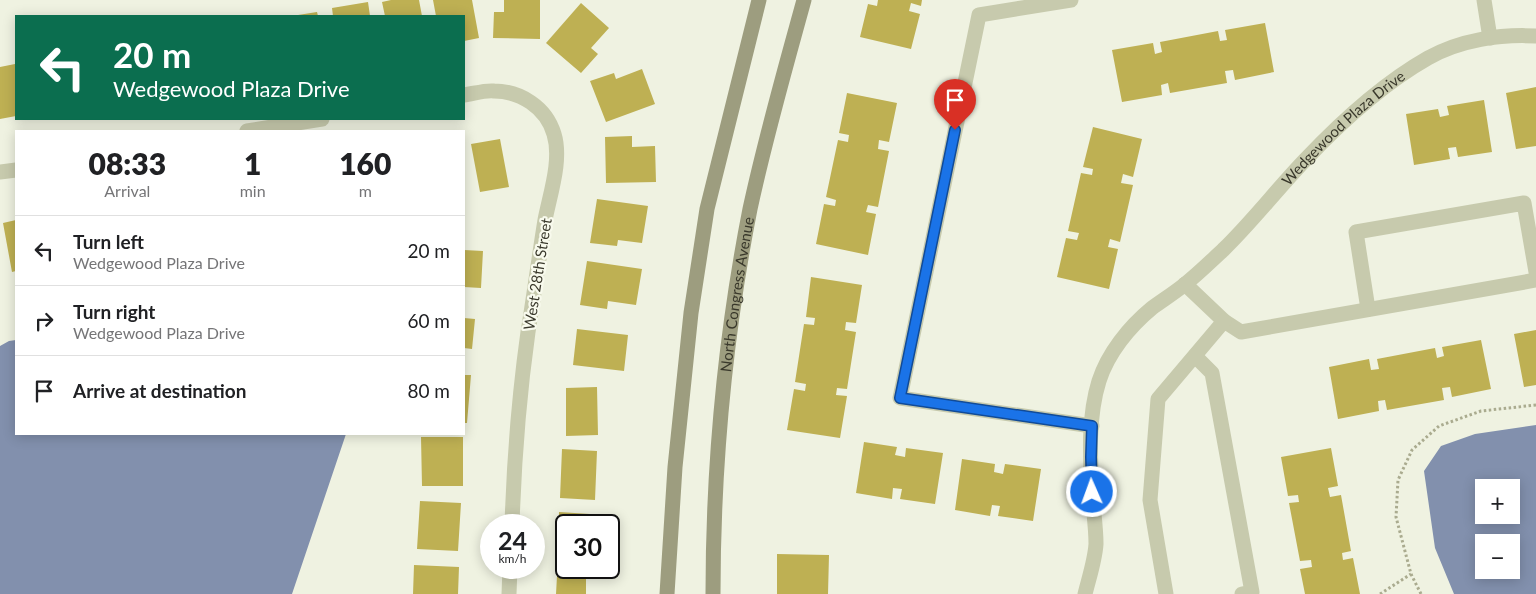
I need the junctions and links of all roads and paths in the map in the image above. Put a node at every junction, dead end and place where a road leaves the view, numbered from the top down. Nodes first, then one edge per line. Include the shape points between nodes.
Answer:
1 (759, 0) edge
2 (804, 0) edge
3 (1071, 0) edge
4 (1484, 0) edge
5 (1536, 36) edge
6 (1490, 38) junction
7 (465, 95) edge
8 (316, 120) edge
9 (253, 130) edge
10 (15, 170) edge
11 (0, 172) edge
12 (1536, 272) edge
13 (1536, 280) edge
14 (1185, 284) junction
15 (1368, 309) junction
16 (1224, 321) junction
17 (1195, 356) junction
18 (1536, 405) edge
19 (1092, 426) junction
20 (513, 514) edge
21 (1411, 574) junction
22 (510, 579) edge
23 (509, 594) edge
24 (667, 594) edge
25 (713, 594) edge
26 (1085, 594) edge
27 (1166, 594) edge
28 (1242, 594) edge
29 (1380, 594) edge
30 (1421, 594) edge

1 - 24 street via 707,209 692,304 674,467
2 - 25 street, North Congress Avenue via 752,200 732,318 719,421
3 - 19 street via 978,15 900,398
4 - 6 street
5 - 6 street, Wedgewood Plaza Drive
6 - 14 street, Wedgewood Plaza Drive via 1456,45 1430,57 1379,91 1307,158 1224,248
7 - 20 street, West 28th Street via 492,90 522,97 535,105 547,119 557,148 528,334
8 - 9 street
10 - 11 street
12 - 15 street via 1524,203 1356,232
13 - 15 street
14 - 16 street
14 - 19 street, Wedgewood Plaza Drive via 1152,308 1121,340 1099,380
15 - 16 street via 1241,332
16 - 17 street
17 - 27 street via 1158,399 1150,500
17 - 28 street via 1212,373 1252,592
18 - 21 path via 1481,412 1439,426 1412,450 1398,480 1396,516
19 - 26 street, Wedgewood Plaza Drive via 1091,474 1096,545
21 - 29 path
21 - 30 path
22 - 23 street

